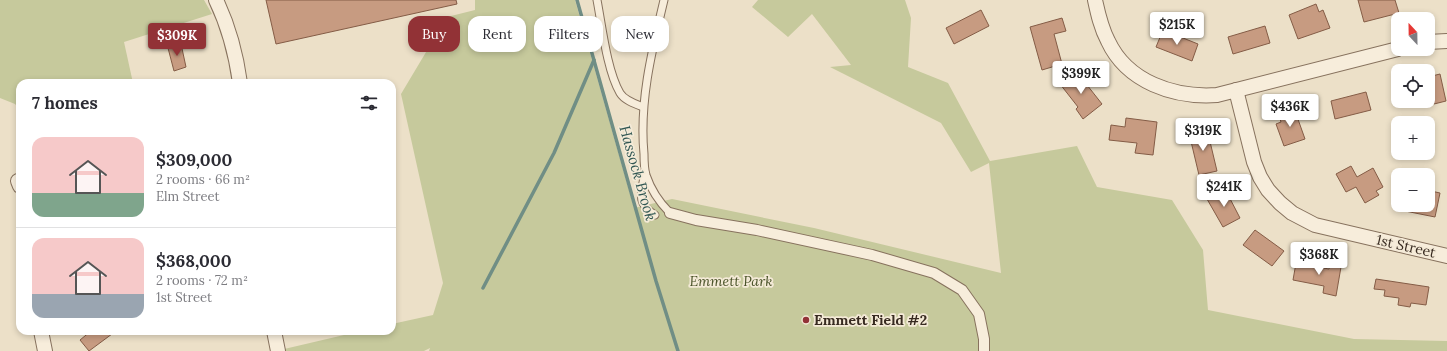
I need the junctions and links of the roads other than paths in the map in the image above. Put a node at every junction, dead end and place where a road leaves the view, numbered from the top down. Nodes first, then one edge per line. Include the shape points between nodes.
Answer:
1 (216, 0) edge
2 (597, 0) edge
3 (664, 0) edge
4 (1095, 0) edge
5 (1447, 41) edge
6 (1435, 42) edge
7 (1391, 51) edge
8 (239, 79) edge
9 (1236, 90) junction
10 (643, 107) junction
11 (645, 173) junction
12 (670, 213) joint
13 (655, 215) dead end
14 (1447, 256) edge
15 (42, 335) edge
16 (275, 335) edge
17 (45, 351) edge
18 (278, 351) edge
19 (984, 351) edge

1 - 8 street via 234,48
2 - 10 lane via 611,69 620,94
3 - 10 lane via 653,45
4 - 9 street via 1108,42 1126,67 1138,77 1163,88 1204,96
5 - 6 street
7 - 9 street
9 - 14 street, 1st Street via 1260,177 1268,190 1292,213 1315,225
10 - 11 lane
11 - 12 lane via 654,193
11 - 13 lane via 641,198 643,206
12 - 19 street via 872,255 934,273 962,290 979,314
15 - 17 street
16 - 18 street

